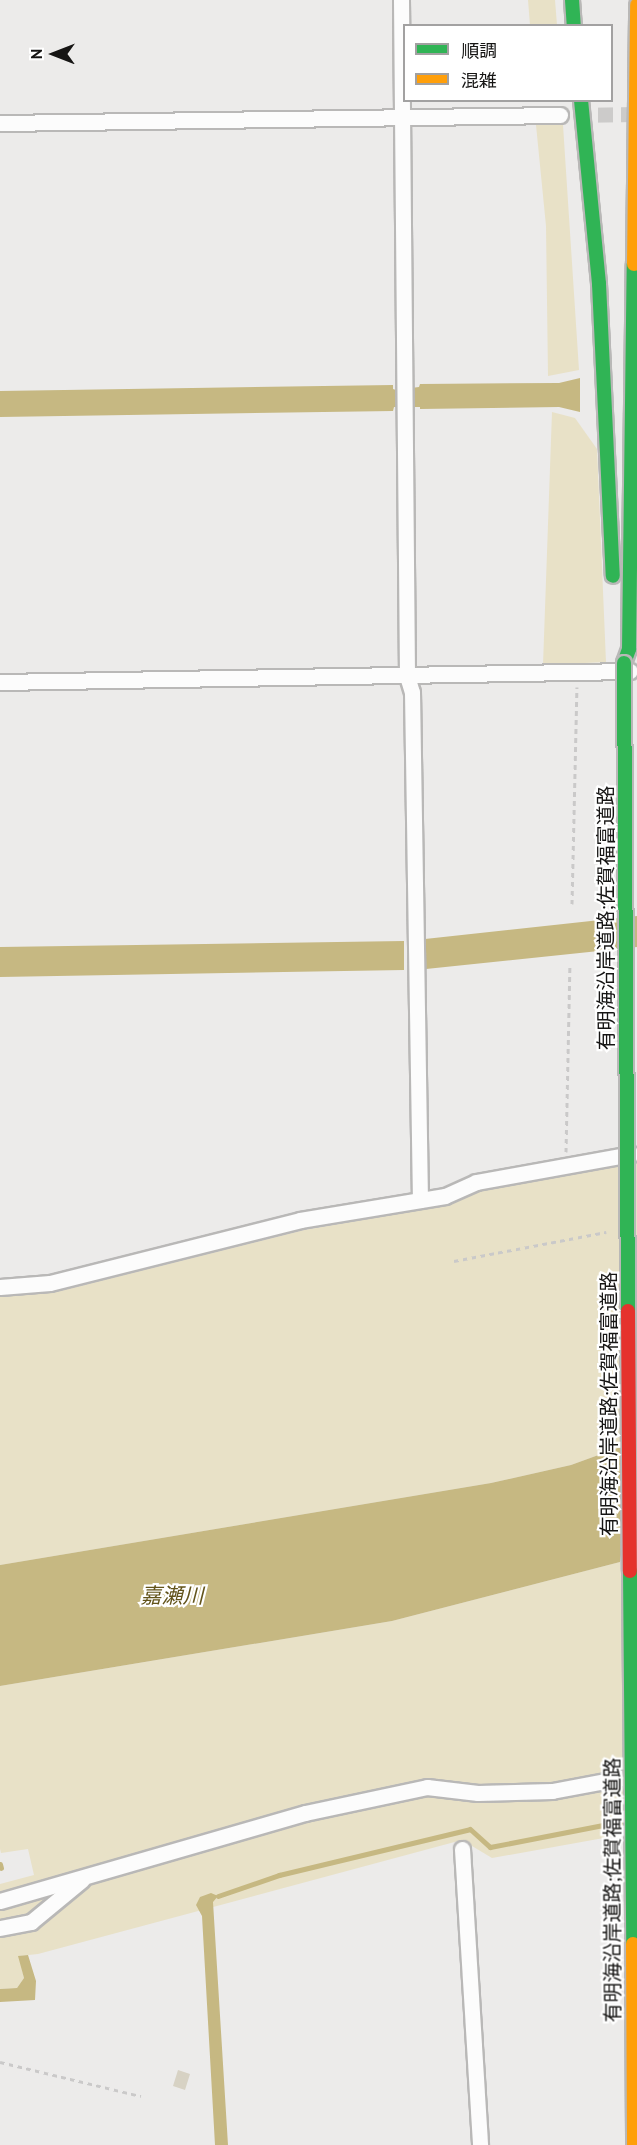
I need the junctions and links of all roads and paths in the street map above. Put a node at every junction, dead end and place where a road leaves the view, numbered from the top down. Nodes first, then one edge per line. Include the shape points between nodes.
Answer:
1 (401, 0) edge
2 (572, 0) edge
3 (637, 5) edge
4 (574, 24) edge
5 (581, 102) edge
6 (560, 115) tunnel mouth
7 (402, 118) junction
8 (0, 123) edge
9 (614, 590) dead end
10 (615, 614) dead end
11 (624, 663) junction
12 (637, 671) edge
13 (577, 672) junction
14 (407, 676) junction
15 (0, 682) edge
16 (572, 904) dead end
17 (570, 966) dead end
18 (637, 1153) edge
19 (566, 1166) junction
20 (420, 1200) junction
21 (615, 1231) dead end
22 (454, 1261) dead end
23 (0, 1287) edge
24 (637, 1775) edge
25 (462, 1849) dead end
26 (87, 1876) junction
27 (0, 1901) edge
28 (0, 1928) edge
29 (0, 2062) edge
30 (141, 2096) dead end
31 (480, 2145) edge
32 (634, 2145) edge

1 - 7 street
2 - 4 highway
3 - 11 highway via 629,649
5 - 9 highway via 599,284
6 - 7 street
7 - 8 street
7 - 14 street
10 - 11 highway via 616,649
11 - 32 highway, 有明海沿岸道路;佐賀福富道路, bridge
12 - 13 street
13 - 14 street
13 - 16 path
14 - 15 street
14 - 20 street via 412,692
17 - 19 path
18 - 19 street
19 - 20 street via 476,1182 445,1196
20 - 23 street via 300,1220 50,1283
21 - 22 path
24 - 26 street via 552,1791 478,1793 427,1787 305,1813
25 - 31 street
26 - 27 street
26 - 28 street via 31,1922
29 - 30 path

